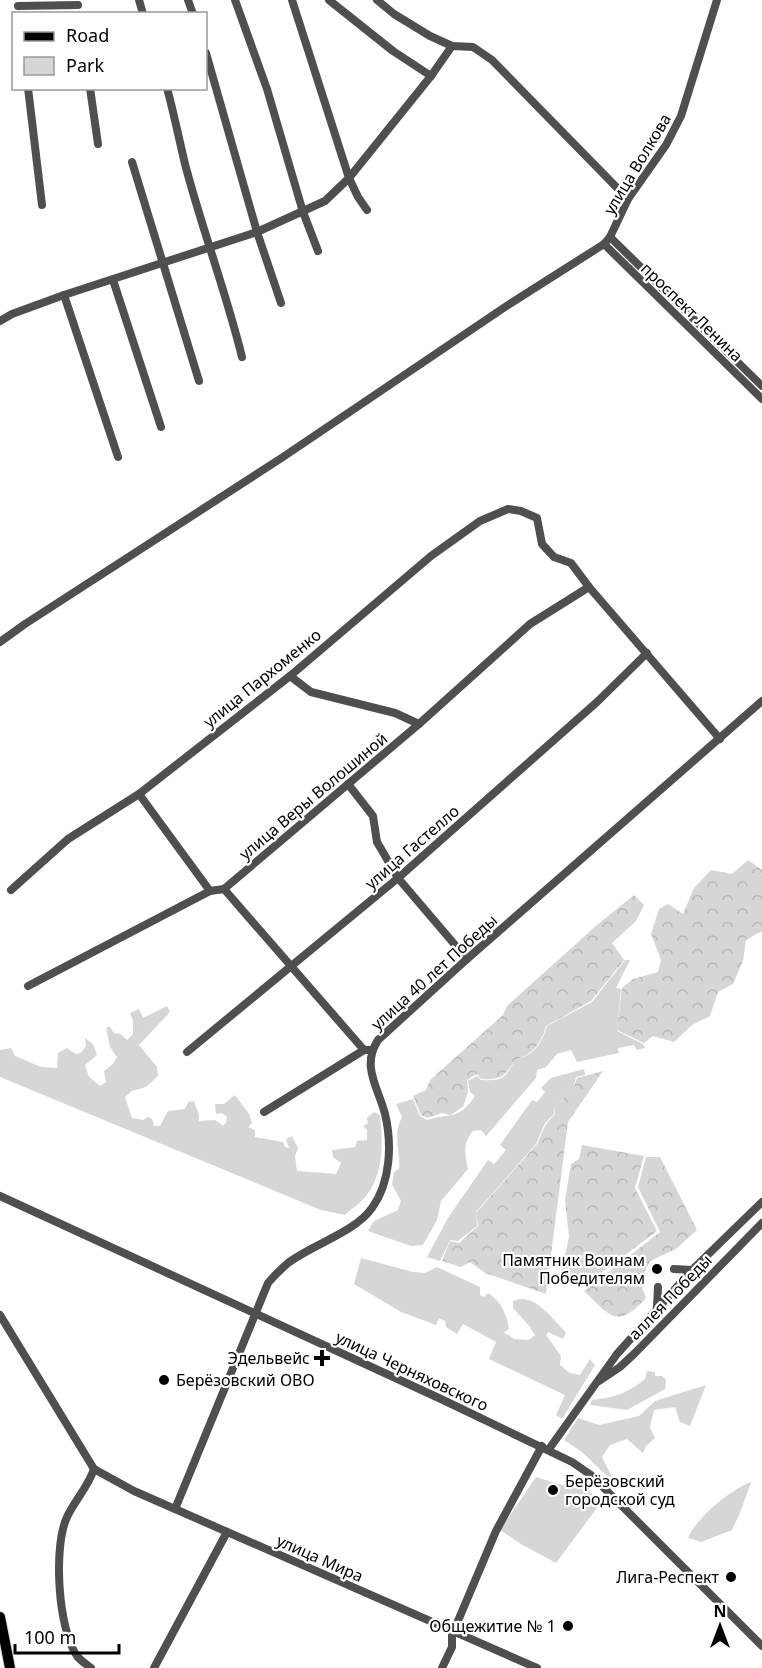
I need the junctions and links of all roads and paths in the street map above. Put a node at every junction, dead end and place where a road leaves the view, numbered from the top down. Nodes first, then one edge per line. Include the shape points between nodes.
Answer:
1 (235, 0) edge
2 (292, 0) edge
3 (329, 0) edge
4 (377, 0) edge
5 (717, 0) edge
6 (18, 6) edge
7 (78, 6) edge
8 (452, 46) junction
9 (207, 57) edge
10 (431, 76) junction
11 (28, 90) edge
12 (90, 90) edge
13 (168, 90) edge
14 (98, 144) dead end
15 (132, 162) dead end
16 (349, 178) junction
17 (628, 199) junction
18 (42, 205) dead end
19 (367, 210) dead end
20 (303, 212) junction
21 (257, 232) junction
22 (610, 237) junction
23 (604, 244) junction
24 (211, 248) junction
25 (318, 251) dead end
26 (163, 264) junction
27 (113, 280) junction
28 (64, 295) junction
29 (281, 303) dead end
30 (0, 321) edge
31 (242, 357) dead end
32 (199, 381) dead end
33 (762, 387) edge
34 (762, 399) edge
35 (161, 427) dead end
36 (118, 457) dead end
37 (589, 587) junction
38 (0, 642) edge
39 (647, 653) junction
40 (290, 676) junction
41 (762, 701) edge
42 (419, 724) junction
43 (720, 739) junction
44 (348, 784) junction
45 (140, 794) junction
46 (398, 878) junction
47 (224, 889) junction
48 (11, 890) dead end
49 (210, 891) junction
50 (467, 959) junction
51 (292, 967) junction
52 (28, 986) dead end
53 (368, 1050) junction
54 (187, 1052) dead end
55 (264, 1112) dead end
56 (0, 1196) edge
57 (761, 1205) edge
58 (760, 1225) edge
59 (732, 1232) junction
60 (674, 1269) dead end
61 (692, 1270) junction
62 (669, 1281) dead end
63 (658, 1287) dead end
64 (678, 1289) junction
65 (657, 1308) junction
66 (0, 1314) edge
67 (255, 1314) junction
68 (635, 1353) junction
69 (617, 1354) junction
70 (593, 1385) junction
71 (545, 1448) junction
72 (94, 1469) junction
73 (175, 1509) junction
74 (227, 1532) junction
75 (0, 1617) edge
76 (454, 1631) junction
77 (762, 1646) edge
78 (10, 1668) edge
79 (91, 1668) edge
80 (154, 1668) edge
81 (442, 1668) edge
82 (537, 1668) edge

1 - 20 street via 267,89
2 - 16 street
3 - 10 street
4 - 8 street via 421,31
5 - 17 street, улица Волкова via 681,116
6 - 7 street
8 - 10 street
8 - 17 street via 473,46 492,60
9 - 21 street
10 - 16 street
11 - 18 street
12 - 14 street
13 - 24 street
15 - 26 street
16 - 19 street
16 - 20 street via 326,201
17 - 22 street, улица Волкова
20 - 21 street
20 - 25 street
21 - 24 street
21 - 29 street
22 - 23 street, улица Волкова
22 - 33 street, проспект Ленина
23 - 34 street, проспект Ленина
23 - 38 street, улица Волкова
24 - 26 street
24 - 31 street
26 - 27 street
26 - 32 street
27 - 28 street
27 - 35 street
28 - 30 street
28 - 36 street
37 - 39 street
37 - 40 street, улица Пархоменко via 571,563 554,557 542,544 537,518 508,509 480,521 432,556
37 - 42 street, улица Веры Волошиной via 530,624
39 - 43 street
39 - 46 street, улица Гастелло
40 - 42 street via 311,692 395,713
40 - 45 street, улица Пархоменко
41 - 43 street, улица 40 лет Победы
42 - 44 street, улица Веры Волошиной
43 - 50 street, улица 40 лет Победы
44 - 46 street via 373,816 377,842
44 - 47 street, улица Веры Волошиной
45 - 48 street, улица Пархоменко via 68,840
45 - 49 street
46 - 50 street
46 - 51 street, улица Гастелло
47 - 49 street
47 - 51 street
49 - 52 street
50 - 53 street, улица 40 лет Победы
51 - 53 street
51 - 54 street, улица Гастелло
53 - 55 street
53 - 67 street, улица 40 лет Победы via 386,1115 389,1142 383,1187 359,1221 287,1263 268,1283
56 - 67 street, улица Черняховского
57 - 59 street
58 - 59 street
58 - 68 street, аллея Победы
59 - 61 street
60 - 61 street
61 - 64 street
62 - 64 street
63 - 65 street
64 - 65 street
65 - 69 street
66 - 72 street, улица Мира
67 - 71 street, улица Черняховского
67 - 73 street
68 - 69 street
68 - 70 street, аллея Победы
69 - 70 street
70 - 71 street
71 - 76 street via 496,1531
71 - 77 street, улица Черняховского via 591,1475
72 - 73 street, улица Мира
72 - 79 street via 67,1517 59,1571 69,1636 77,1656
73 - 74 street, улица Мира
74 - 76 street, улица Мира
74 - 80 street
75 - 78 main road
76 - 81 street via 453,1647
76 - 82 street, улица Мира

